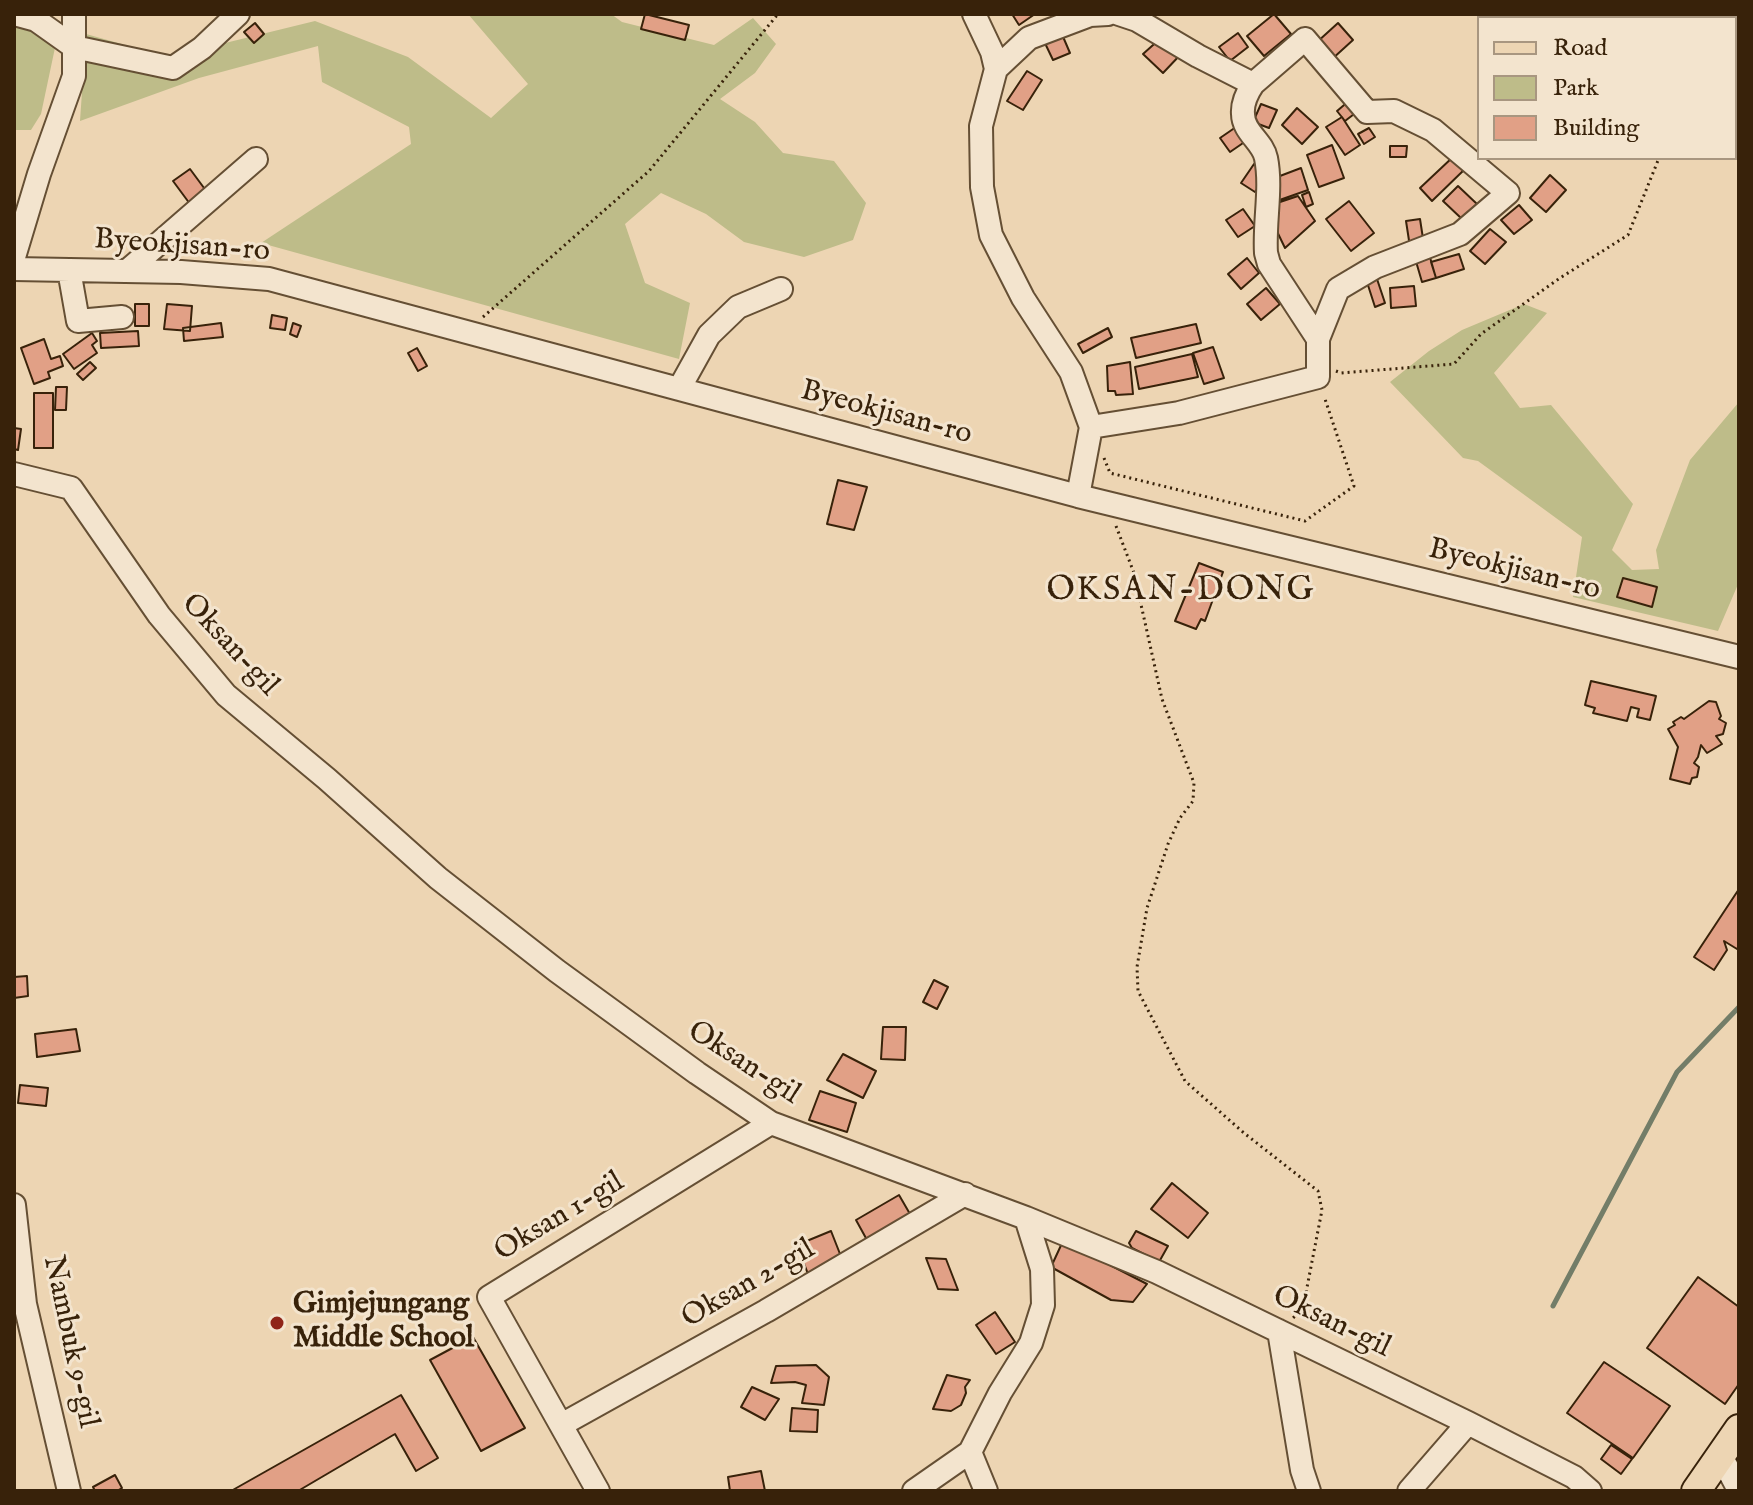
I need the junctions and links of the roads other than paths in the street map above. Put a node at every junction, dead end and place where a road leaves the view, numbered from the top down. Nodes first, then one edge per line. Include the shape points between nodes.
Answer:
1 (14, 14) edge
2 (74, 14) edge
3 (238, 14) edge
4 (974, 14) edge
5 (1095, 14) edge
6 (1119, 14) edge
7 (74, 47) junction
8 (996, 69) junction
9 (1253, 84) junction
10 (256, 159) dead end
11 (14, 257) edge
12 (14, 269) edge
13 (69, 270) junction
14 (127, 271) junction
15 (781, 289) dead end
16 (122, 317) dead end
17 (1318, 339) junction
18 (679, 389) junction
19 (1091, 427) junction
20 (14, 474) edge
21 (1078, 496) junction
22 (1739, 657) edge
23 (771, 1123) junction
24 (965, 1194) junction
25 (14, 1205) edge
26 (1026, 1218) junction
27 (18, 1269) edge
28 (1279, 1331) junction
29 (1468, 1423) junction
30 (561, 1425) junction
31 (1739, 1429) edge
32 (970, 1452) junction
33 (1721, 1456) junction
34 (1739, 1490) edge
35 (69, 1491) edge
36 (598, 1491) edge
37 (914, 1491) edge
38 (986, 1491) edge
39 (1309, 1491) edge
40 (1409, 1491) edge
41 (1590, 1491) edge
42 (1696, 1491) edge

1 - 7 street via 36,20
2 - 7 street
3 - 7 street via 173,68
4 - 8 street
5 - 8 street via 1029,38
6 - 9 street
7 - 11 street via 74,76
8 - 19 street via 981,126 982,187 991,235 1023,298 1071,372
9 - 17 street via 1242,115 1265,153 1266,253
9 - 17 street via 1305,39 1367,112 1394,111 1433,130 1508,193 1460,234 1375,267 1338,289
10 - 14 street
12 - 13 street, Byeokjisan-ro
13 - 14 street, Byeokjisan-ro
13 - 16 street via 78,321
14 - 18 street, Byeokjisan-ro via 269,279
15 - 18 street via 738,307 709,335
17 - 19 street via 1318,370 1179,413
18 - 21 street, Byeokjisan-ro
19 - 21 street
20 - 23 street, Oksan-gil via 71,488 159,615 226,695 438,878 595,999
21 - 22 street, Byeokjisan-ro
23 - 24 street, Oksan-gil
23 - 30 street, Oksan 1-gil via 489,1297
24 - 26 street, Oksan-gil
24 - 30 street, Oksan 2-gil
25 - 27 street, Nambuk 9-gil
26 - 28 street, Oksan-gil via 1157,1272
26 - 32 street via 1042,1269 1043,1305 1031,1343
27 - 35 street, Nambuk 9-gil
28 - 29 street, Oksan-gil
28 - 39 street
29 - 40 street
29 - 41 street, Oksan-gil via 1574,1477
30 - 36 street, Oksan 1-gil
31 - 33 main road
32 - 37 street
32 - 38 street
33 - 34 street
33 - 42 main road

